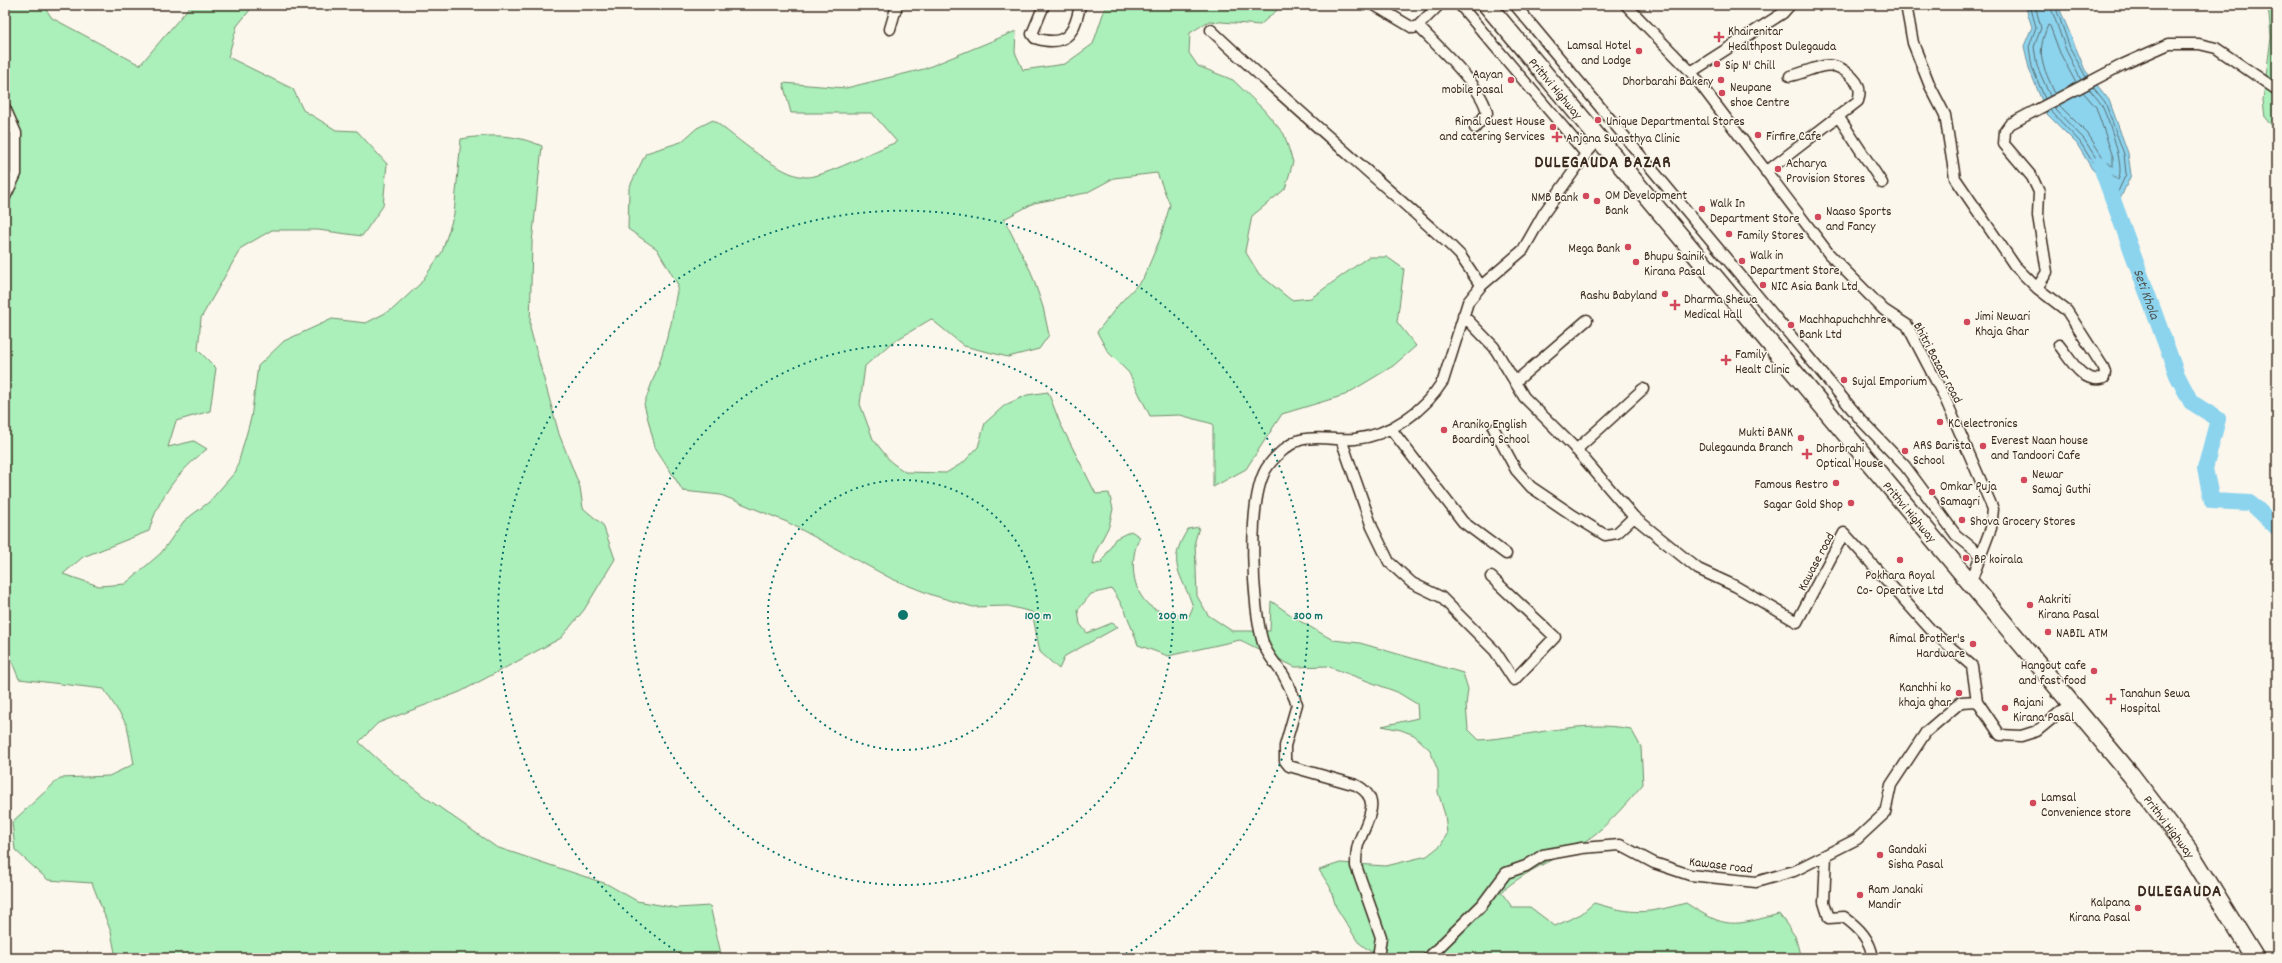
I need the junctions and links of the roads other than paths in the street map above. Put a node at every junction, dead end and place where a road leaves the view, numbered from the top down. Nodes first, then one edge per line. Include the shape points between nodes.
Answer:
1 (897, 5) edge
2 (1044, 5) edge
3 (1080, 5) edge
4 (1374, 5) edge
5 (1439, 5) edge
6 (1460, 5) edge
7 (1487, 5) edge
8 (1514, 5) edge
9 (1626, 5) edge
10 (1790, 5) edge
11 (1906, 5) edge
12 (1418, 26) junction
13 (890, 29) dead end
14 (1211, 30) dead end
15 (1691, 72) junction
16 (1790, 76) dead end
17 (2277, 90) edge
18 (5, 108) edge
19 (1838, 116) junction
20 (1475, 128) dead end
21 (1598, 140) junction
22 (1586, 154) junction
23 (1766, 172) junction
24 (1882, 183) dead end
25 (5, 197) edge
26 (1481, 286) junction
27 (2037, 288) junction
28 (1464, 315) junction
29 (1587, 320) dead end
30 (2059, 345) dead end
31 (1515, 382) junction
32 (1643, 389) dead end
33 (1391, 429) junction
34 (1494, 430) dead end
35 (1341, 439) junction
36 (1576, 450) junction
37 (1634, 517) junction
38 (1506, 554) dead end
39 (1981, 554) junction
40 (1491, 576) dead end
41 (1970, 584) junction
42 (1977, 701) junction
43 (2071, 703) junction
44 (1826, 855) junction
45 (1378, 958) edge
46 (1428, 958) edge
47 (1873, 958) edge
48 (2255, 958) edge

1 - 13 street
2 - 3 street via 1032,34 1044,41 1057,42 1076,26
4 - 12 street via 1406,26
5 - 12 street
6 - 22 street
7 - 21 highway, Prithvi Highway
8 - 39 street via 1861,420 1905,466 1956,535
9 - 15 street, Bhitri Bazaar road
10 - 15 street via 1783,13
11 - 27 street via 1913,43 1945,115 1955,178 2015,266
12 - 20 street via 1452,61 1485,102 1487,113
14 - 26 street via 1286,101 1378,179 1450,245
15 - 23 street, Bhitri Bazaar road
16 - 19 street via 1811,67 1831,66 1846,71 1858,83 1860,94 1858,101
17 - 27 street via 2216,48 2199,44 2169,44 2124,64 2010,124 2005,131 2004,144 2032,177 2039,192 2038,216 2047,272
18 - 25 street via 16,133 16,174
19 - 23 street
19 - 24 street
21 - 22 street
21 - 41 highway, Prithvi Highway
22 - 26 street via 1544,213 1522,250
23 - 39 street, Bhitri Bazaar road via 1829,254 1884,310 1907,325 1915,338 1944,396 1994,509 1991,528
26 - 28 street via 1468,302
27 - 30 street via 2067,311 2106,372 2104,378 2096,381 2085,377
28 - 31 street via 1494,347
28 - 33 street via 1443,381 1436,392 1411,416
29 - 31 street
31 - 36 street via 1524,397
32 - 36 street
33 - 35 street via 1355,439
33 - 38 street via 1463,522
34 - 37 street via 1516,470 1531,487 1582,521 1605,535 1617,533
35 - 40 street via 1372,527 1389,562 1412,583 1441,597 1495,651 1514,680 1555,637
35 - 45 street via 1300,440 1279,454 1267,469 1254,517 1255,598 1263,643 1285,677 1297,704 1286,740 1286,761 1289,766 1302,771 1356,785 1362,788 1371,801 1372,810 1356,854 1356,866 1381,937
36 - 37 street
37 - 42 street, Kawase road via 1698,569 1735,586 1797,622 1844,533 1931,630 1972,666
39 - 41 street, Bhitri Bazaar road
41 - 43 highway, Prithvi Highway
42 - 43 street, Kawase road via 2000,735 2021,736 2036,731
42 - 44 street, Kawase road via 1961,702 1926,732 1891,785 1885,813 1857,840
43 - 48 highway, Prithvi Highway via 2131,775 2189,852
44 - 46 street, Kawase road via 1794,871 1756,882 1690,875 1654,864 1620,845 1582,848 1543,856 1506,873 1482,905
44 - 47 street via 1824,902 1829,918 1844,917 1856,926 1872,948

